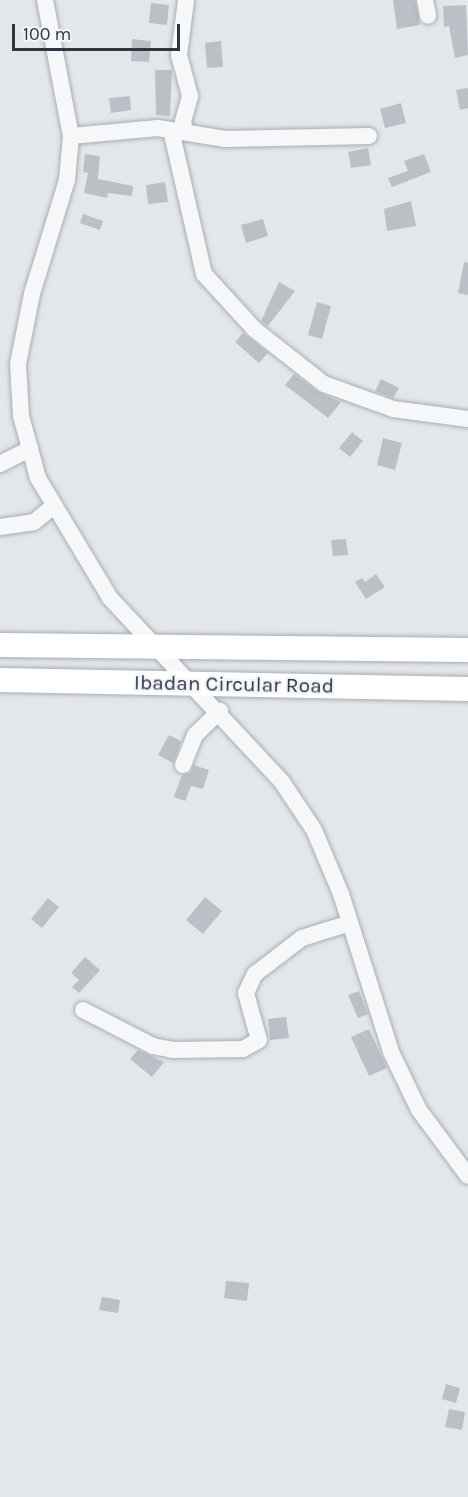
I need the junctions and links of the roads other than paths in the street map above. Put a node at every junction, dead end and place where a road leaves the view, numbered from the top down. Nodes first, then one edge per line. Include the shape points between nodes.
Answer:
1 (45, 0) edge
2 (186, 0) edge
3 (178, 131) junction
4 (71, 136) junction
5 (369, 136) dead end
6 (468, 419) edge
7 (30, 449) junction
8 (0, 465) edge
9 (54, 506) junction
10 (0, 527) edge
11 (0, 645) edge
12 (468, 650) edge
13 (0, 680) edge
14 (468, 689) edge
15 (220, 711) junction
16 (183, 765) dead end
17 (350, 923) junction
18 (83, 1010) dead end
19 (468, 1176) edge

1 - 4 street
2 - 3 street via 179,55 190,96
3 - 4 street
3 - 5 street via 225,139
3 - 6 street via 204,274 254,329 324,384 393,410
4 - 7 street via 67,180 32,294 18,364 21,416
7 - 8 street
7 - 9 street via 38,478
9 - 10 street via 34,522
9 - 15 street via 110,598
11 - 12 highway, Ibadan Circular Road
13 - 14 highway, Ibadan Circular Road
15 - 16 street via 195,735
15 - 17 street via 282,782 314,830
17 - 18 street via 302,938 255,974 246,993 259,1040 243,1049 173,1050 153,1046
17 - 19 street via 391,1052 419,1110

